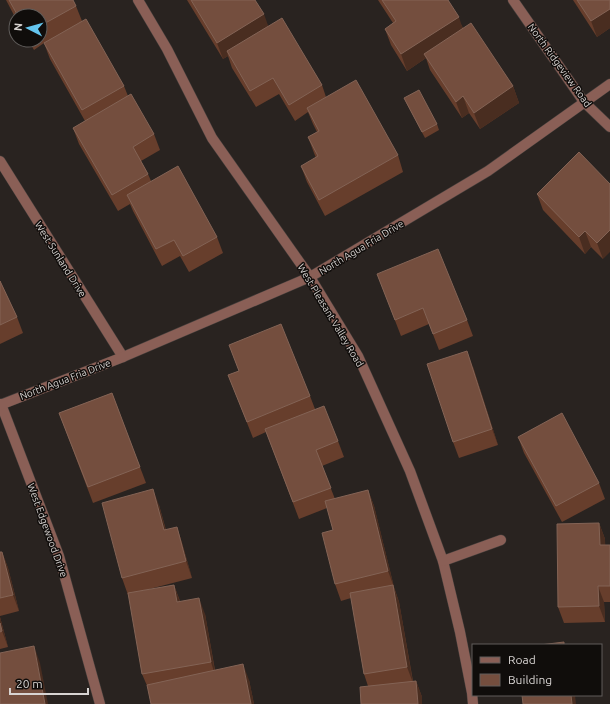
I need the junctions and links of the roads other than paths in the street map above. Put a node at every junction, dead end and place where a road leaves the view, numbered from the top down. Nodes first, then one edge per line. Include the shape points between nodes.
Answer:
1 (138, 0) edge
2 (513, 0) edge
3 (610, 84) edge
4 (584, 102) junction
5 (610, 127) edge
6 (0, 161) edge
7 (310, 278) junction
8 (123, 357) junction
9 (0, 405) edge
10 (501, 540) dead end
11 (443, 561) junction
12 (472, 693) edge
13 (100, 704) edge

1 - 7 street, West Pleasant Valley Road via 167,49 212,138
2 - 4 street, North Ridgeview Road
3 - 4 street, North Agua Fria Drive
4 - 5 street, North Ridgeview Road
4 - 7 street, North Agua Fria Drive via 488,171
6 - 8 street, West Sunland Drive
7 - 8 street, North Agua Fria Drive
7 - 11 street, West Pleasant Valley Road via 358,356 410,471
8 - 9 street, North Agua Fria Drive
9 - 13 street, West Edgewood Drive via 59,556
10 - 11 street
11 - 12 street, West Pleasant Valley Road

